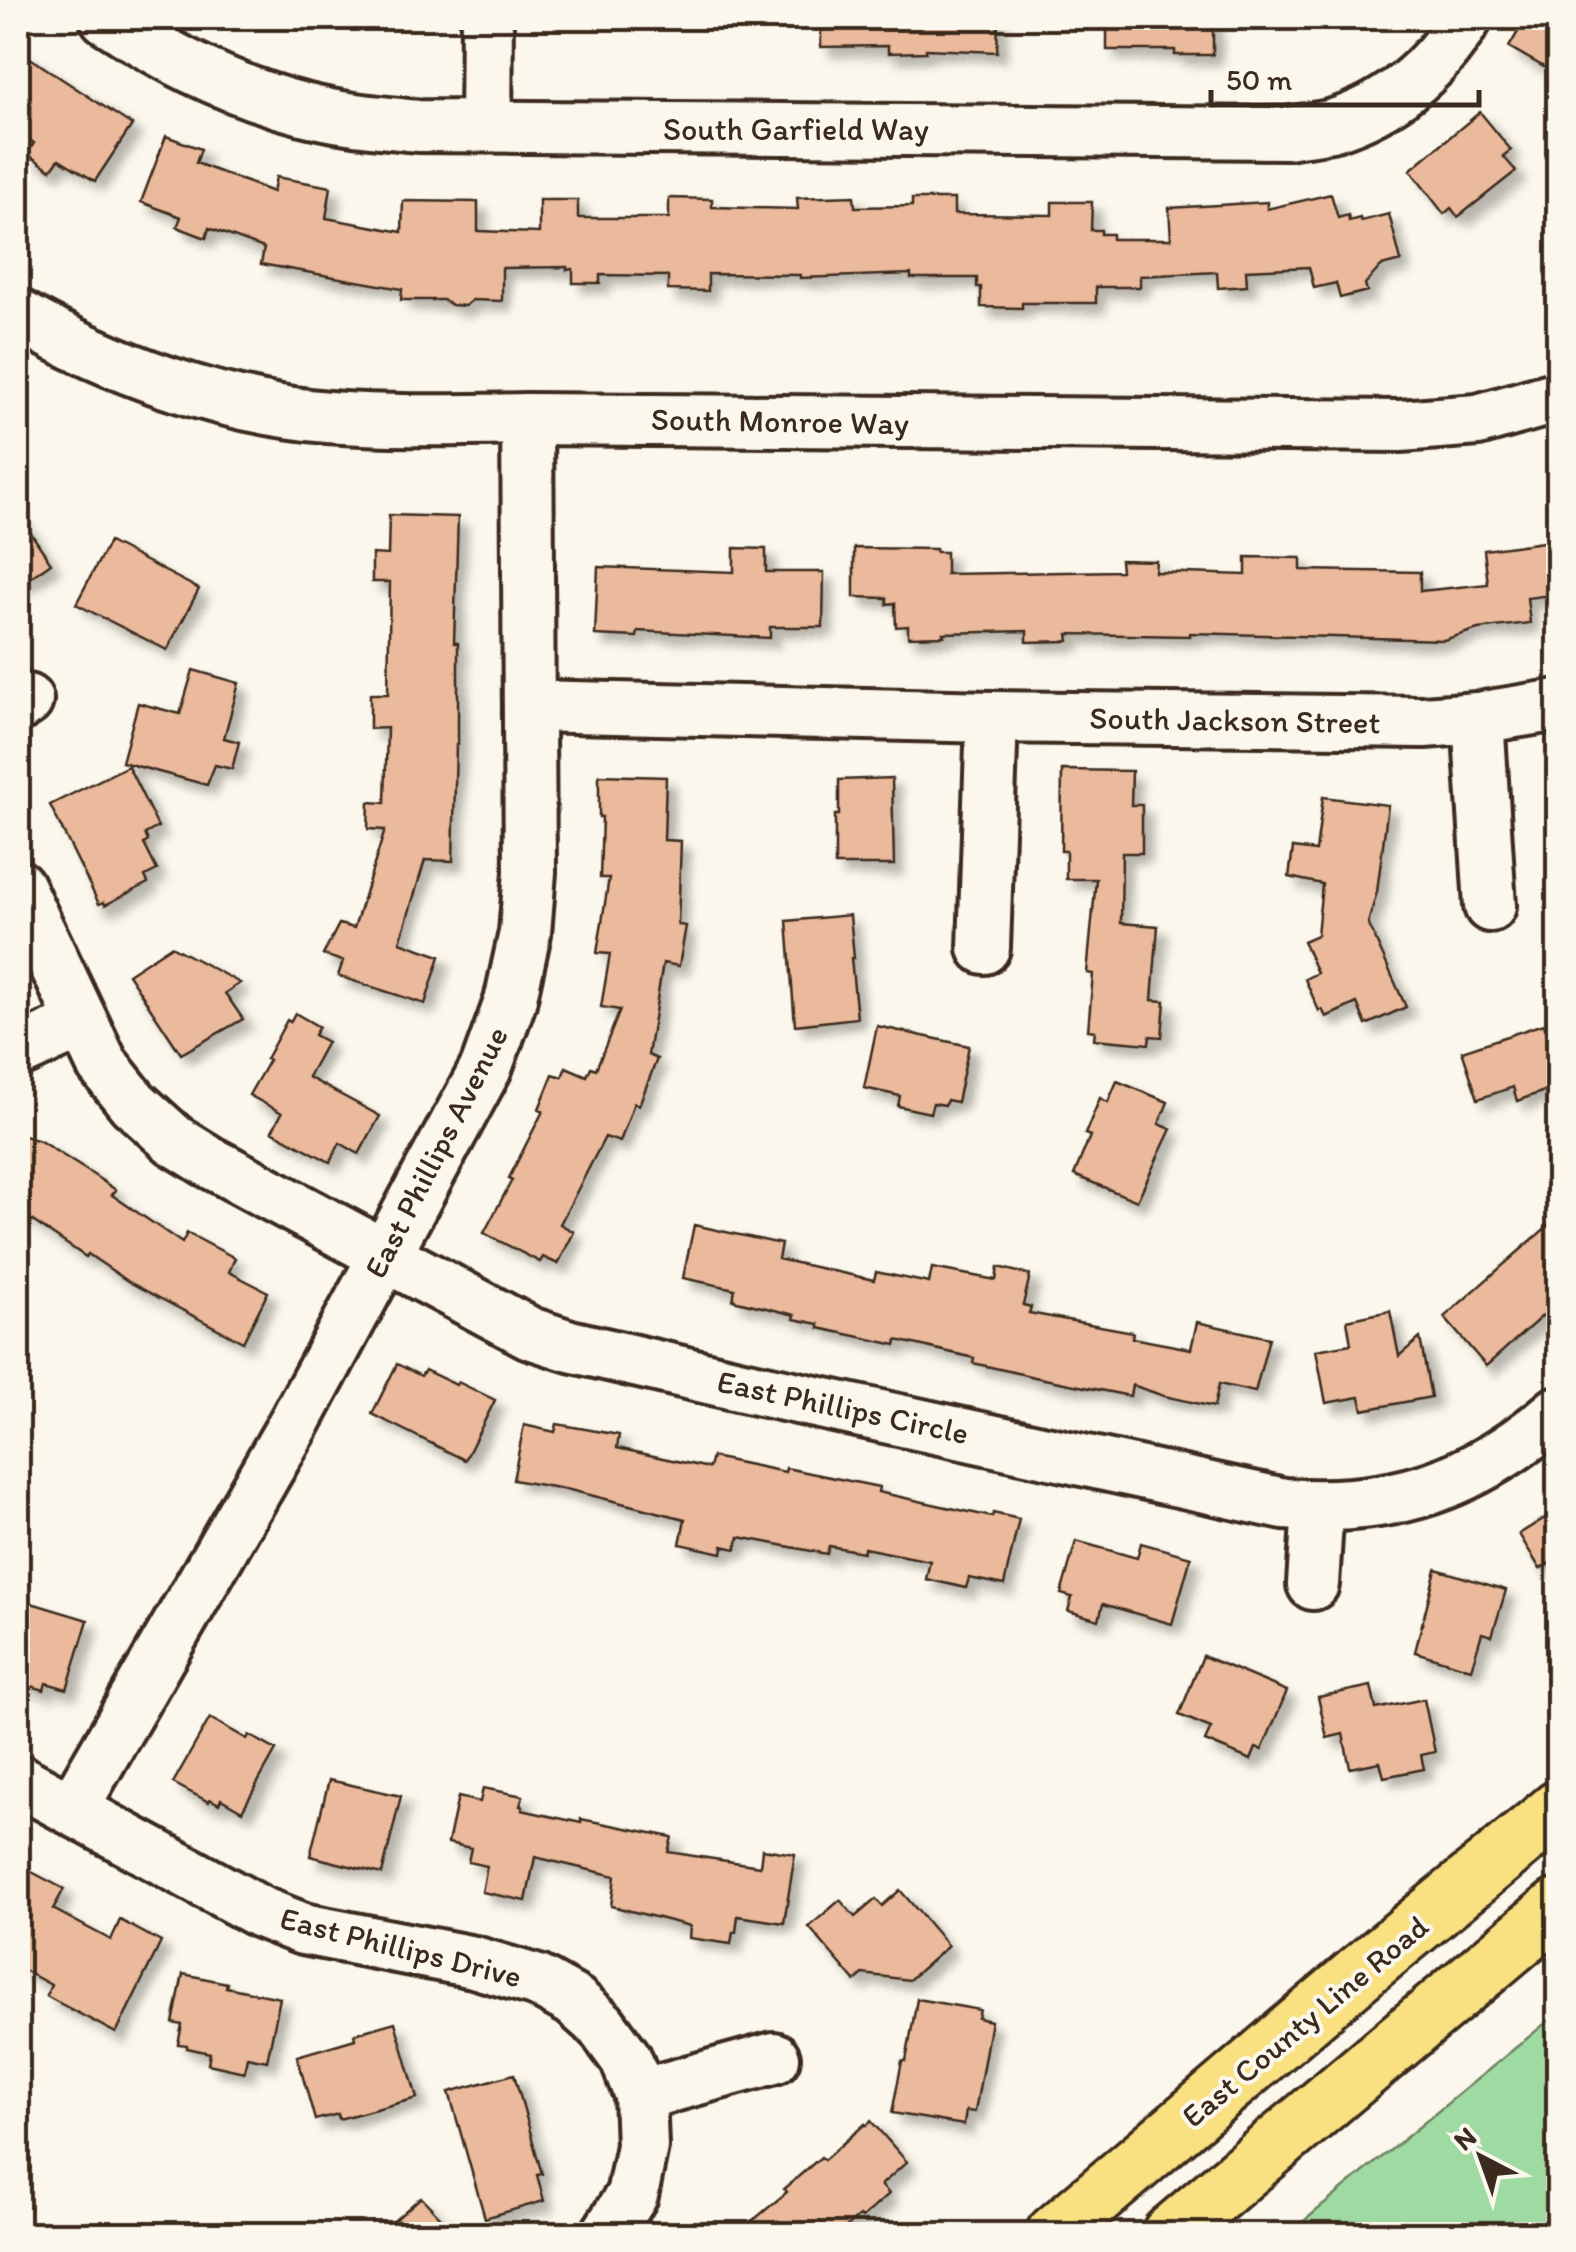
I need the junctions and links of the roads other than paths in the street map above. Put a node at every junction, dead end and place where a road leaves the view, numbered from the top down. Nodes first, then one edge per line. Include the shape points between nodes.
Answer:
1 (106, 18) edge
2 (487, 18) edge
3 (1466, 18) edge
4 (486, 126) junction
5 (18, 315) edge
6 (1558, 397) edge
7 (527, 418) junction
8 (1558, 704) edge
9 (530, 706) junction
10 (992, 717) junction
11 (1478, 718) junction
12 (18, 886) edge
13 (1490, 906) dead end
14 (984, 948) dead end
15 (81, 1023) junction
16 (18, 1052) edge
17 (385, 1256) junction
18 (1558, 1412) edge
19 (1318, 1506) junction
20 (1313, 1584) dead end
21 (18, 1780) edge
22 (72, 1809) junction
23 (1558, 1809) edge
24 (1558, 1907) edge
25 (774, 2058) dead end
26 (640, 2095) junction
27 (606, 2234) edge
28 (1054, 2234) edge
29 (1170, 2234) edge

1 - 4 street, South Garfield Way via 226,84 303,109 418,126
2 - 4 street
3 - 4 street, South Garfield Way via 1413,83 1376,108 1332,126 1287,133
5 - 7 street, South Monroe Way via 151,377 242,403 391,420
6 - 7 street, South Monroe Way via 1478,420 1400,426
7 - 9 street, East Phillips Avenue
8 - 11 street, South Jackson Street
9 - 10 street, South Jackson Street
9 - 17 street, East Phillips Avenue via 530,872 510,1002 486,1068
10 - 11 street, South Jackson Street
10 - 14 street
11 - 13 street
12 - 15 street, East Phillips Circle
15 - 16 street
15 - 17 street, East Phillips Circle via 102,1064 174,1140
17 - 19 street, East Phillips Circle via 530,1334 570,1346 1284,1504
17 - 22 street, East Phillips Avenue
18 - 19 street, East Phillips Circle via 1482,1468 1430,1490
19 - 20 street
21 - 22 street, East Phillips Drive
22 - 26 street, East Phillips Drive via 303,1929 538,1980 601,2025 626,2059
23 - 28 main road, East County Line Road
24 - 29 main road
25 - 26 street
26 - 27 street, East Phillips Drive via 642,2146 632,2194

